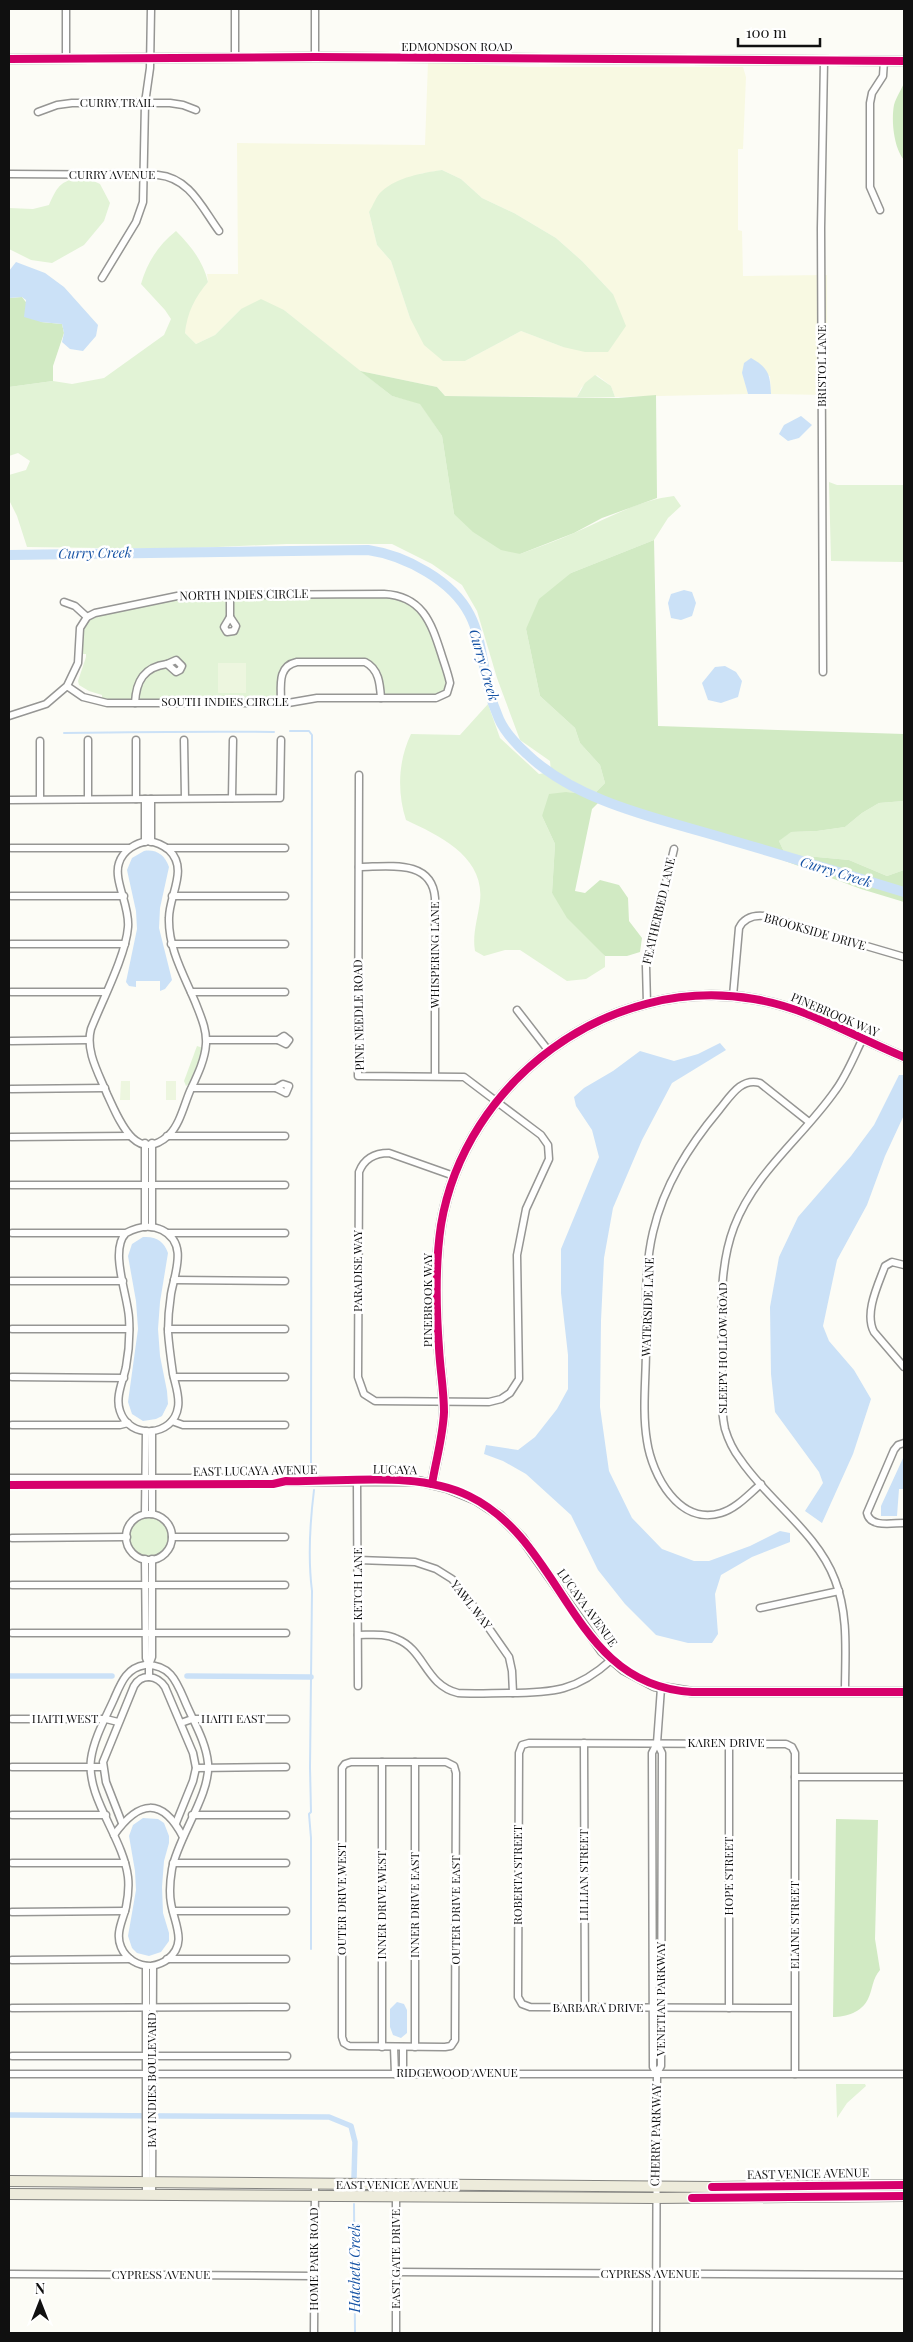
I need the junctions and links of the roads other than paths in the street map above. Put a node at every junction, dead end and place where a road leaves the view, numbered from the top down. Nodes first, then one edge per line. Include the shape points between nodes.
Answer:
1 (66, 9) edge
2 (151, 9) edge
3 (235, 9) edge
4 (315, 9) edge
5 (314, 56) junction
6 (150, 58) junction
7 (235, 58) junction
8 (9, 59) edge
9 (66, 59) junction
10 (824, 61) junction
11 (884, 61) junction
12 (904, 61) edge
13 (145, 103) junction
14 (196, 110) dead end
15 (38, 112) dead end
16 (9, 174) edge
17 (145, 176) junction
18 (880, 210) dead end
19 (219, 231) dead end
20 (102, 278) dead end
21 (230, 594) junction
22 (64, 602) dead end
23 (87, 617) junction
24 (230, 617) dead end
25 (167, 664) dead end
26 (824, 672) dead end
27 (67, 686) junction
28 (446, 693) joint
29 (381, 698) junction
30 (135, 702) junction
31 (281, 703) junction
32 (9, 716) edge
33 (88, 740) dead end
34 (136, 740) dead end
35 (184, 740) dead end
36 (233, 740) dead end
37 (281, 740) dead end
38 (40, 741) dead end
39 (359, 774) dead end
40 (40, 798) junction
41 (185, 798) junction
42 (232, 798) junction
43 (88, 799) junction
44 (136, 799) junction
45 (148, 799) junction
46 (9, 800) edge
47 (148, 842) junction
48 (11, 848) dead end
49 (129, 848) junction
50 (166, 848) junction
51 (285, 848) dead end
52 (674, 848) dead end
53 (359, 867) junction
54 (11, 896) dead end
55 (124, 896) junction
56 (172, 896) junction
57 (285, 896) dead end
58 (11, 944) dead end
59 (124, 944) junction
60 (171, 944) junction
61 (285, 944) dead end
62 (904, 957) edge
63 (11, 992) dead end
64 (105, 992) junction
65 (191, 992) junction
66 (285, 992) dead end
67 (733, 996) junction
68 (647, 1004) junction
69 (518, 1010) dead end
70 (863, 1038) junction
71 (11, 1040) dead end
72 (89, 1040) junction
73 (207, 1040) junction
74 (278, 1040) dead end
75 (548, 1050) junction
76 (904, 1057) edge
77 (435, 1075) junction
78 (104, 1088) junction
79 (192, 1088) junction
80 (276, 1088) dead end
81 (11, 1089) dead end
82 (497, 1101) junction
83 (809, 1122) junction
84 (129, 1136) junction
85 (167, 1136) junction
86 (285, 1136) dead end
87 (11, 1137) dead end
88 (149, 1143) junction
89 (454, 1176) junction
90 (285, 1184) dead end
91 (12, 1185) dead end
92 (149, 1185) junction
93 (149, 1227) junction
94 (12, 1233) dead end
95 (168, 1233) junction
96 (285, 1233) dead end
97 (126, 1234) junction
98 (904, 1265) edge
99 (174, 1280) junction
100 (11, 1281) dead end
101 (123, 1281) junction
102 (285, 1281) dead end
103 (129, 1329) junction
104 (168, 1329) junction
105 (285, 1329) dead end
106 (12, 1330) dead end
107 (904, 1367) edge
108 (12, 1377) dead end
109 (174, 1377) junction
110 (285, 1377) dead end
111 (124, 1378) junction
112 (444, 1402) junction
113 (172, 1421) junction
114 (128, 1423) junction
115 (12, 1425) dead end
116 (285, 1425) dead end
117 (149, 1431) junction
118 (904, 1443) edge
119 (9, 1478) edge
120 (40, 1481) junction
121 (149, 1481) junction
122 (286, 1481) joint
123 (357, 1481) junction
124 (9, 1484) edge
125 (432, 1484) junction
126 (761, 1484) junction
127 (149, 1514) junction
128 (904, 1524) edge
129 (172, 1536) junction
130 (126, 1537) junction
131 (285, 1537) dead end
132 (12, 1538) dead end
133 (149, 1559) junction
134 (358, 1560) junction
135 (12, 1585) dead end
136 (149, 1585) junction
137 (285, 1585) dead end
138 (839, 1591) junction
139 (760, 1608) dead end
140 (12, 1633) dead end
141 (149, 1633) junction
142 (286, 1633) dead end
143 (358, 1635) junction
144 (611, 1660) junction
145 (149, 1665) junction
146 (149, 1677) junction
147 (358, 1686) dead end
148 (660, 1688) junction
149 (845, 1692) junction
150 (903, 1692) edge
151 (512, 1693) junction
152 (12, 1719) dead end
153 (106, 1719) junction
154 (192, 1719) junction
155 (286, 1719) dead end
156 (118, 1722) junction
157 (181, 1723) junction
158 (584, 1742) junction
159 (657, 1743) junction
160 (729, 1743) junction
161 (521, 1746) joint
162 (382, 1762) junction
163 (415, 1762) junction
164 (12, 1767) dead end
165 (90, 1767) junction
166 (102, 1767) junction
167 (208, 1767) junction
168 (286, 1767) dead end
169 (196, 1768) junction
170 (795, 1777) junction
171 (904, 1778) edge
172 (12, 1815) dead end
173 (106, 1815) junction
174 (192, 1815) junction
175 (286, 1815) dead end
176 (122, 1823) junction
177 (176, 1823) junction
178 (114, 1835) junction
179 (652, 1836) junction
180 (661, 1836) junction
181 (183, 1837) junction
182 (125, 1863) junction
183 (173, 1863) junction
184 (286, 1863) dead end
185 (12, 1864) dead end
186 (125, 1911) junction
187 (173, 1911) junction
188 (286, 1911) dead end
189 (12, 1912) dead end
190 (662, 1919) junction
191 (652, 1920) junction
192 (130, 1959) junction
193 (167, 1959) junction
194 (12, 1960) dead end
195 (286, 1960) dead end
196 (149, 1966) junction
197 (522, 2004) joint
198 (286, 2007) dead end
199 (584, 2007) junction
200 (12, 2008) dead end
201 (149, 2008) junction
202 (653, 2008) junction
203 (662, 2008) junction
204 (729, 2008) junction
205 (794, 2008) junction
206 (382, 2047) junction
207 (394, 2047) junction
208 (403, 2047) junction
209 (415, 2047) junction
210 (12, 2056) dead end
211 (149, 2056) junction
212 (287, 2056) dead end
213 (657, 2073) junction
214 (9, 2074) edge
215 (150, 2074) junction
216 (395, 2074) junction
217 (403, 2074) junction
218 (795, 2074) junction
219 (904, 2074) edge
220 (9, 2181) edge
221 (149, 2182) junction
222 (315, 2184) junction
223 (396, 2185) junction
224 (904, 2185) edge
225 (656, 2186) junction
226 (9, 2194) edge
227 (149, 2195) junction
228 (315, 2196) junction
229 (396, 2196) junction
230 (904, 2196) edge
231 (656, 2198) junction
232 (396, 2272) junction
233 (9, 2274) edge
234 (656, 2274) junction
235 (904, 2275) edge
236 (314, 2276) junction
237 (314, 2333) edge
238 (396, 2333) edge
239 (656, 2333) edge

1 - 9 street
2 - 6 street
3 - 7 street
4 - 5 street
5 - 7 street, EDMONDSON ROAD
5 - 10 street, EDMONDSON ROAD
6 - 7 street, EDMONDSON ROAD
6 - 9 street, EDMONDSON ROAD
6 - 13 street
8 - 9 street, EDMONDSON ROAD
10 - 11 street, EDMONDSON ROAD
10 - 26 street, BRISTOL LANE via 821,228
11 - 12 street, EDMONDSON ROAD
11 - 18 street via 884,76 872,93 870,103 870,187
13 - 14 street, CURRY TRAIL via 177,104
13 - 15 street, CURRY TRAIL via 72,103
13 - 17 street
16 - 17 street, CURRY AVENUE
17 - 19 street, CURRY AVENUE via 166,176 185,185
17 - 20 street via 139,215
21 - 23 street, NORTH INDIES CIRCLE via 172,596 95,612
21 - 24 street
21 - 28 street, NORTH INDIES CIRCLE via 384,594 406,599 420,609 432,626 450,680
22 - 23 street via 75,606
23 - 27 street via 79,632 78,663
25 - 30 street via 154,666 144,674 136,687
27 - 30 street, SOUTH INDIES CIRCLE via 95,701
27 - 32 street via 46,704
28 - 29 street, SOUTH INDIES CIRCLE via 436,698
29 - 31 street, SOUTH INDIES CIRCLE via 317,698
29 - 31 street via 377,675 365,662 297,662 288,666 282,675
30 - 31 street, SOUTH INDIES CIRCLE
33 - 43 street
34 - 44 street
35 - 41 street
36 - 42 street
37 - 42 street via 280,798
38 - 40 street
39 - 53 street, PINE NEEDLE ROAD
40 - 43 street
40 - 46 street
41 - 42 street
41 - 45 street
43 - 44 street
44 - 45 street
45 - 47 street
47 - 49 street
47 - 50 street
48 - 49 street
49 - 55 street via 118,867
50 - 51 street
50 - 56 street via 176,858 178,867
52 - 68 street, FEATHERBED LANE via 646,966
53 - 77 street, WHISPERING LANE via 409,867 424,874 432,886 435,898
53 - 77 street, PINE NEEDLE ROAD via 358,1076
54 - 55 street
55 - 59 street via 128,922
56 - 57 street
56 - 60 street via 169,919
58 - 59 street
59 - 64 street
60 - 61 street
60 - 65 street
62 - 67 street, BROOKSIDE DRIVE via 764,916 754,916 739,928
63 - 64 street
64 - 72 street
65 - 66 street
65 - 73 street
67 - 68 street, PINEBROOK WAY via 693,996
67 - 70 street, PINEBROOK WAY via 796,1009
68 - 75 street, PINEBROOK WAY via 612,1014
69 - 75 street
70 - 76 street, PINEBROOK WAY
70 - 83 street, SLEEPY HOLLOW ROAD via 839,1086
71 - 72 street
72 - 78 street
73 - 74 street
73 - 79 street via 204,1058
75 - 82 street, PINEBROOK WAY via 520,1074
77 - 82 street, PINE NEEDLE ROAD via 464,1077
78 - 81 street
78 - 84 street
79 - 80 street
79 - 85 street via 177,1123
82 - 89 street, PINEBROOK WAY via 472,1137
82 - 112 street, PINE NEEDLE ROAD via 540,1135 550,1152 526,1209 518,1243 519,1379 510,1394 496,1401
83 - 126 street, SLEEPY HOLLOW ROAD via 746,1200 733,1229 723,1269 724,1422 736,1453
83 - 126 street, WATERSIDE LANE via 760,1082 750,1081 740,1086 700,1133 678,1167 659,1211 648,1257 646,1425 650,1454 659,1476 678,1504 692,1512 708,1515 734,1507
84 - 87 street
84 - 88 street
85 - 86 street
85 - 88 street
88 - 92 street
89 - 112 street, PINEBROOK WAY via 442,1222 438,1259 438,1328
89 - 112 street, PARADISE WAY via 383,1153 365,1162 358,1180 360,1387 376,1402
90 - 92 street
91 - 92 street
92 - 93 street
93 - 95 street
93 - 97 street
94 - 97 street
95 - 96 street
95 - 99 street via 178,1252
97 - 101 street via 120,1241 118,1253
98 - 107 street via 889,1262 884,1266 873,1300 872,1326
99 - 102 street
99 - 104 street
100 - 101 street
101 - 103 street
103 - 106 street
103 - 111 street
104 - 105 street
104 - 109 street
108 - 111 street
109 - 110 street
109 - 113 street via 179,1401
111 - 114 street via 119,1404
112 - 125 street, PINEBROOK WAY
113 - 116 street via 183,1425
113 - 117 street via 165,1427
114 - 115 street
114 - 117 street
117 - 121 street
118 - 128 street via 894,1450 867,1513 874,1523
119 - 120 street
120 - 121 street, EAST LUCAYA AVENUE
120 - 124 street
121 - 122 street, EAST LUCAYA AVENUE via 276,1484
121 - 127 street
122 - 123 street, EAST LUCAYA AVENUE
123 - 125 street, LUCAYA
123 - 134 street, KETCH LANE
125 - 144 street, LUCAYA AVENUE via 469,1496 508,1522
126 - 138 street, SLEEPY HOLLOW ROAD via 820,1554
127 - 129 street via 166,1522
127 - 130 street via 134,1520
129 - 131 street
129 - 133 street via 164,1554
130 - 132 street
130 - 133 street via 132,1551
133 - 136 street
134 - 143 street, KETCH LANE
134 - 151 street, YAWL WAY via 415,1562 436,1568 452,1579 509,1657
135 - 136 street
136 - 137 street
136 - 141 street
138 - 139 street
138 - 149 street, SLEEPY HOLLOW ROAD via 846,1630
140 - 141 street
141 - 142 street
141 - 145 street via 152,1657
143 - 147 street, KETCH LANE
143 - 151 street via 387,1636 402,1641 433,1679 452,1691
144 - 148 street, LUCAYA AVENUE
144 - 151 street via 588,1679 569,1688 548,1693
145 - 146 street
145 - 153 street via 136,1667 124,1677
145 - 154 street via 163,1668 173,1676
146 - 156 street via 136,1682
146 - 157 street via 164,1685
148 - 149 street, LUCAYA AVENUE via 692,1692
148 - 159 street, VENETIAN PARKWAY
149 - 150 street, LUCAYA AVENUE
152 - 153 street, HAITI WEST
153 - 156 street, HAITI WEST
153 - 165 street
154 - 155 street, HAITI EAST
154 - 157 street, HAITI EAST
154 - 167 street via 206,1752
156 - 166 street
157 - 169 street
158 - 159 street, KAREN DRIVE
158 - 161 street, KAREN DRIVE via 529,1742
158 - 199 street, LILLIAN STREET
159 - 160 street, KAREN DRIVE
159 - 179 street, VENETIAN PARKWAY via 652,1753
159 - 180 street, VENETIAN PARKWAY via 662,1753
160 - 170 street, KAREN DRIVE via 789,1745 795,1753
160 - 204 street, HOPE STREET
161 - 197 street, ROBERTA STREET via 518,1753 518,1997
162 - 163 street, OUTER DRIVE WEST
162 - 206 street, INNER DRIVE WEST
162 - 206 street, OUTER DRIVE WEST via 348,1763 342,1770 342,2037 349,2046
163 - 209 street, INNER DRIVE EAST
163 - 209 street, OUTER DRIVE EAST via 446,1762 454,1766 456,1773 455,2040 447,2047
164 - 165 street
165 - 166 street
165 - 173 street
166 - 176 street
167 - 168 street
167 - 169 street
167 - 174 street via 204,1788
169 - 177 street
170 - 171 street
170 - 205 street, ELAINE STREET
172 - 173 street
173 - 178 street
174 - 175 street
174 - 181 street
176 - 177 street via 135,1812 150,1808 167,1814
176 - 178 street
177 - 181 street
178 - 182 street
179 - 180 street
179 - 191 street, VENETIAN PARKWAY
180 - 190 street, VENETIAN PARKWAY
181 - 183 street
182 - 185 street
182 - 186 street via 128,1890
183 - 184 street
183 - 187 street via 170,1885
186 - 189 street
186 - 192 street via 119,1938 121,1948
187 - 188 street
187 - 193 street via 179,1939
190 - 191 street
190 - 203 street, VENETIAN PARKWAY
191 - 202 street, VENETIAN PARKWAY
192 - 194 street
192 - 196 street
193 - 195 street
193 - 196 street
196 - 201 street, BAY INDIES BOULEVARD
197 - 199 street, BARBARA DRIVE via 530,2007
198 - 201 street
199 - 202 street, BARBARA DRIVE
200 - 201 street
201 - 211 street, BAY INDIES BOULEVARD
202 - 203 street, BARBARA DRIVE
202 - 213 street, VENETIAN PARKWAY via 653,2067
203 - 204 street, BARBARA DRIVE
203 - 213 street, VENETIAN PARKWAY via 661,2066
204 - 205 street, BARBARA DRIVE
205 - 218 street, ELAINE STREET
206 - 207 street, OUTER DRIVE WEST
207 - 208 street, OUTER DRIVE WEST
207 - 216 street
208 - 209 street, OUTER DRIVE EAST
208 - 217 street
210 - 211 street
211 - 212 street
211 - 215 street, BAY INDIES BOULEVARD
213 - 217 street, RIDGEWOOD AVENUE
213 - 218 street, RIDGEWOOD AVENUE
213 - 225 street, CHERRY PARKWAY
214 - 215 street, RIDGEWOOD AVENUE
215 - 216 street, RIDGEWOOD AVENUE
215 - 221 street, BAY INDIES BOULEVARD
216 - 217 street, RIDGEWOOD AVENUE
218 - 219 street, RIDGEWOOD AVENUE
220 - 221 main road, EAST VENICE AVENUE
221 - 222 main road, EAST VENICE AVENUE
221 - 227 street, BAY INDIES BOULEVARD
222 - 223 main road, EAST VENICE AVENUE
222 - 228 street, HOME PARK ROAD
223 - 225 main road, EAST VENICE AVENUE
223 - 229 street, EAST GATE DRIVE
224 - 225 main road, EAST VENICE AVENUE
225 - 231 street, CHERRY PARKWAY
226 - 227 main road, EAST VENICE AVENUE
227 - 228 main road, EAST VENICE AVENUE
228 - 229 main road, EAST VENICE AVENUE
228 - 236 street, HOME PARK ROAD
229 - 231 main road, EAST VENICE AVENUE
229 - 232 street, EAST GATE DRIVE
230 - 231 main road, EAST VENICE AVENUE
231 - 234 street, CHERRY PARKWAY
232 - 234 street, CYPRESS AVENUE
232 - 238 street, EAST GATE DRIVE
233 - 236 street, CYPRESS AVENUE
234 - 235 street, CYPRESS AVENUE
234 - 239 street, CHERRY PARKWAY
236 - 237 street, HOME PARK ROAD

